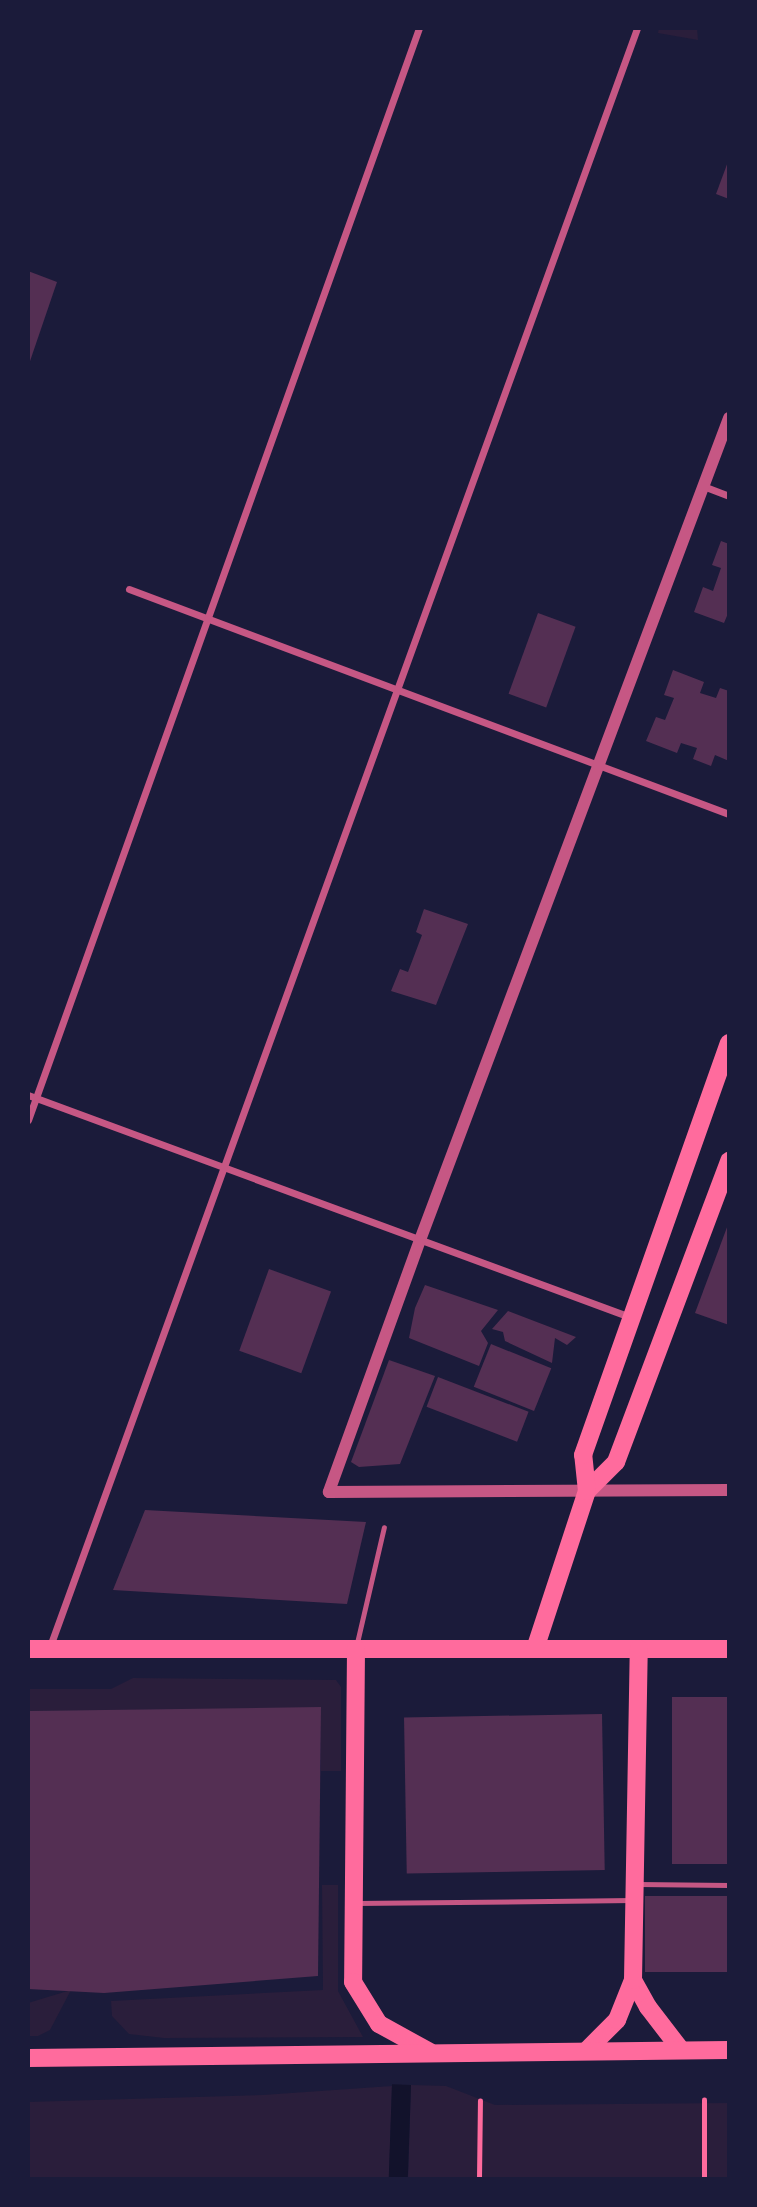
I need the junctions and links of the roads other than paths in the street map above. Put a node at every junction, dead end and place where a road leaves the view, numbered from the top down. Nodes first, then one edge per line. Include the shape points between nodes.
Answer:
1 (419, 28) edge
2 (637, 28) edge
3 (729, 418) edge
4 (703, 486) junction
5 (729, 496) edge
6 (129, 589) dead end
7 (207, 618) junction
8 (397, 690) junction
9 (598, 765) junction
10 (729, 814) edge
11 (729, 1043) edge
12 (32, 1097) edge
13 (28, 1119) edge
14 (729, 1161) edge
15 (224, 1168) junction
16 (420, 1240) junction
17 (631, 1318) junction
18 (729, 1490) edge
19 (587, 1491) junction
20 (384, 1527) dead end
21 (28, 1648) edge
22 (49, 1648) junction
23 (356, 1649) junction
24 (535, 1649) junction
25 (639, 1649) junction
26 (729, 1649) edge
27 (729, 1885) edge
28 (635, 1892) junction
29 (355, 1903) junction
30 (633, 1980) junction
31 (681, 2050) junction
32 (729, 2050) edge
33 (586, 2051) junction
34 (433, 2053) junction
35 (28, 2058) edge

1 - 7 street
2 - 8 street
3 - 4 street
4 - 5 street
4 - 9 street
6 - 7 street
7 - 8 street
7 - 12 street
8 - 9 street
8 - 15 street
9 - 10 street
9 - 16 street
11 - 17 main road
12 - 13 street
12 - 15 street
14 - 19 main road via 616,1462
15 - 16 street
15 - 22 street
16 - 17 street
16 - 19 street via 329,1492
17 - 19 main road via 583,1455
18 - 19 street
19 - 24 main road
20 - 23 lane
21 - 22 main road
22 - 23 main road
23 - 24 main road
23 - 29 main road
24 - 25 main road
25 - 26 main road
25 - 28 main road
27 - 28 lane
28 - 29 lane
28 - 30 main road
29 - 34 main road via 354,1982 362,2001 379,2024
30 - 31 main road
30 - 33 main road via 617,2020
31 - 32 main road
31 - 33 main road
33 - 34 main road
34 - 35 main road

